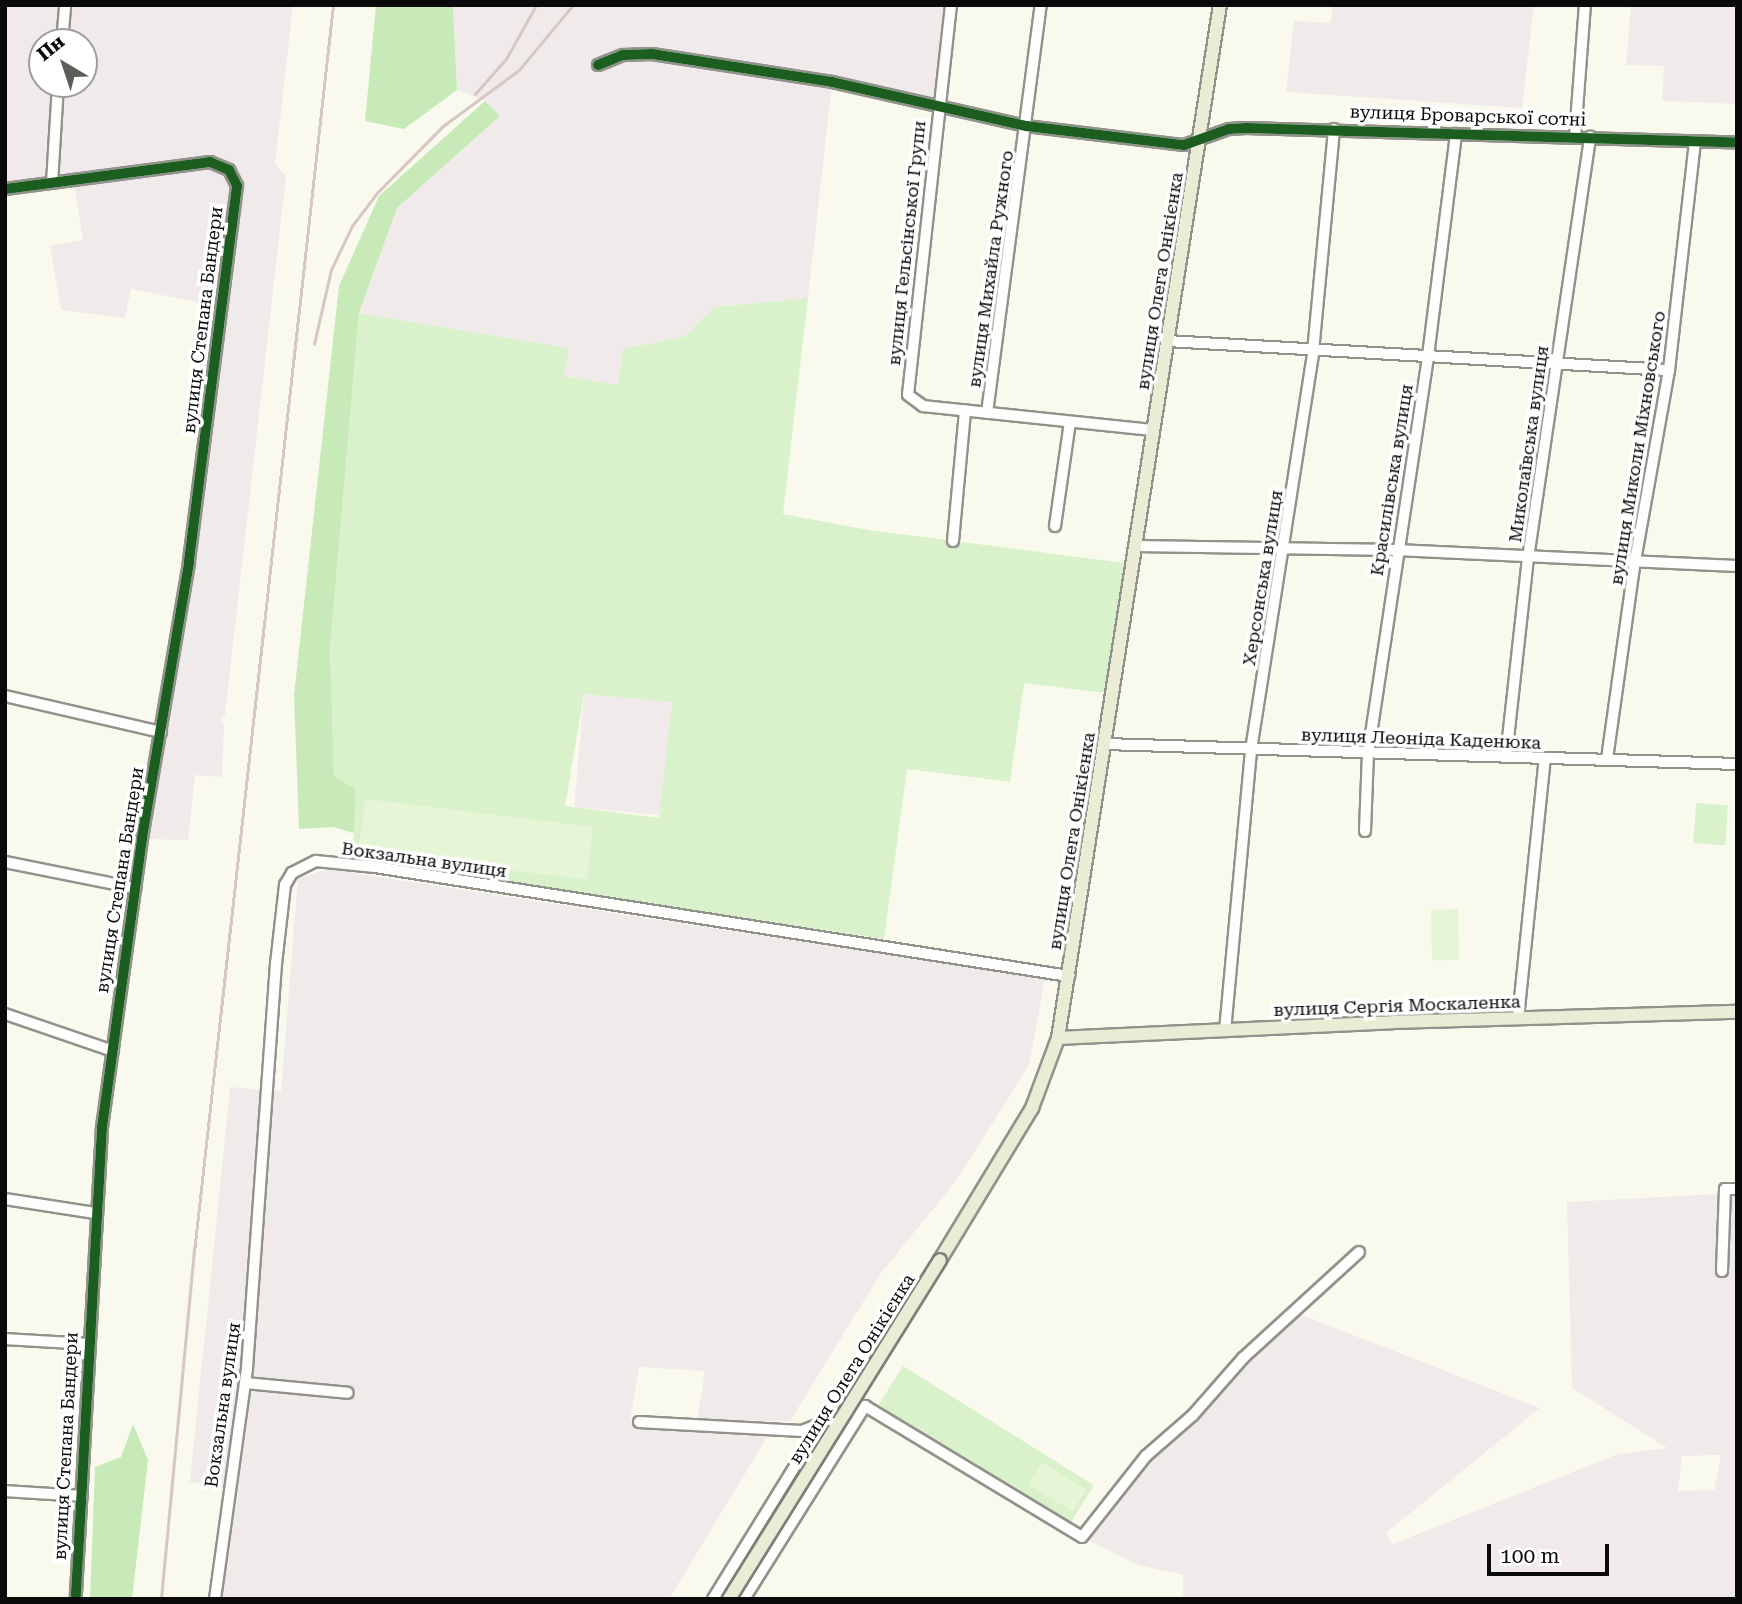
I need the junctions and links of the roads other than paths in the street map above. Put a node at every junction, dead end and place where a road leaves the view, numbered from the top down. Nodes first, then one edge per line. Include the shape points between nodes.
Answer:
1 (65, 5) edge
2 (951, 5) edge
3 (1041, 5) edge
4 (1220, 5) edge
5 (1585, 5) edge
6 (63, 28) edge
7 (598, 65) dead end
8 (57, 98) edge
9 (938, 108) junction
10 (1026, 126) junction
11 (1334, 129) junction
12 (1456, 134) junction
13 (1575, 137) junction
14 (1590, 137) junction
15 (1200, 138) junction
16 (1695, 141) junction
17 (1737, 143) edge
18 (52, 183) junction
19 (5, 189) edge
20 (1167, 341) junction
21 (1313, 352) junction
22 (1428, 356) junction
23 (1557, 364) junction
24 (1669, 370) junction
25 (965, 411) junction
26 (987, 413) junction
27 (1070, 422) junction
28 (1153, 430) junction
29 (1055, 526) dead end
30 (953, 541) dead end
31 (1135, 546) junction
32 (1285, 547) junction
33 (1396, 550) junction
34 (1528, 558) junction
35 (1635, 561) junction
36 (1737, 566) edge
37 (5, 696) edge
38 (161, 732) junction
39 (1105, 744) junction
40 (1251, 750) junction
41 (1368, 754) junction
42 (1506, 757) junction
43 (1545, 758) junction
44 (1607, 759) junction
45 (1737, 764) edge
46 (1365, 831) dead end
47 (5, 862) edge
48 (135, 888) junction
49 (1069, 976) junction
50 (1737, 1013) edge
51 (5, 1014) edge
52 (1518, 1018) junction
53 (1226, 1031) junction
54 (1058, 1038) junction
55 (113, 1051) junction
56 (1737, 1189) edge
57 (5, 1199) edge
58 (94, 1213) junction
59 (1359, 1252) dead end
60 (1722, 1271) dead end
61 (5, 1339) edge
62 (88, 1344) junction
63 (245, 1382) junction
64 (348, 1393) dead end
65 (865, 1406) junction
66 (639, 1422) dead end
67 (821, 1424) junction
68 (5, 1491) edge
69 (82, 1496) junction
70 (720, 1587) junction
71 (76, 1599) edge
72 (215, 1599) edge
73 (713, 1599) edge
74 (729, 1599) edge
75 (741, 1599) edge

1 - 6 street
2 - 9 street, вулиця Гельсінської Групи
3 - 10 street, вулиця Михайла Ружного
4 - 15 main road, вулиця Олега Онікієнка
5 - 13 street
7 - 9 street, вулиця Броварської сотні via 623,55 652,54 832,82
8 - 18 street
9 - 10 street, вулиця Броварської сотні
9 - 25 street, вулиця Гельсінської Групи via 907,388 911,400
10 - 15 street, вулиця Броварської сотні via 1184,145
10 - 26 street, вулиця Михайла Ружного
11 - 12 street, вулиця Броварської сотні
11 - 15 street, вулиця Броварської сотні via 1238,128
11 - 21 street, Херсонська вулиця
12 - 13 street, вулиця Броварської сотні
12 - 22 street, Красилівська вулиця
13 - 14 street, вулиця Броварської сотні
14 - 16 street, вулиця Броварської сотні
14 - 23 street, Миколаївська вулиця
15 - 20 main road, вулиця Олега Онікієнка
16 - 17 street, вулиця Броварської сотні
16 - 24 street, вулиця Миколи Міхновського
18 - 19 street
18 - 38 street, вулиця Степана Бандери via 206,163 232,172 237,194
20 - 21 street
20 - 28 main road, вулиця Олега Онікієнка
21 - 22 street
21 - 32 street, Херсонська вулиця
22 - 23 street
22 - 33 street, Красилівська вулиця
23 - 24 street
23 - 34 street, Миколаївська вулиця
24 - 35 street, вулиця Миколи Міхновського
25 - 26 street
25 - 30 street
26 - 27 street
27 - 28 street
27 - 29 street
28 - 31 main road, вулиця Олега Онікієнка
31 - 32 street
31 - 39 main road, вулиця Олега Онікієнка
32 - 33 street
32 - 40 street, Херсонська вулиця
33 - 34 street
33 - 41 street, Красилівська вулиця
34 - 35 street
34 - 42 street, Миколаївська вулиця
35 - 36 street
35 - 44 street, вулиця Миколи Міхновського
37 - 38 street
38 - 48 street, вулиця Степана Бандери
39 - 40 street, вулиця Леоніда Каденюка
39 - 49 main road, вулиця Олега Онікієнка
40 - 41 street, вулиця Леоніда Каденюка
40 - 53 street, Херсонська вулиця
41 - 42 street, вулиця Леоніда Каденюка
41 - 46 street, Красилівська вулиця
42 - 43 street, вулиця Леоніда Каденюка
43 - 44 street, вулиця Леоніда Каденюка
43 - 52 street
44 - 45 street, вулиця Леоніда Каденюка
47 - 48 street
48 - 55 street, вулиця Степана Бандери
49 - 54 main road, вулиця Олега Онікієнка
49 - 63 street, Вокзальна вулиця via 375,867 316,861 306,865 288,879 283,898
50 - 52 main road, вулиця Сергія Москаленка
51 - 55 street
52 - 53 main road, вулиця Сергія Москаленка
53 - 54 main road, вулиця Сергія Москаленка
54 - 74 main road, вулиця Олега Онікієнка, bridge via 1032,1108
55 - 58 street, вулиця Степана Бандери
56 - 60 street via 1725,1189
57 - 58 street
58 - 62 street, вулиця Степана Бандери
59 - 65 street via 1242,1358 1120,1487 1082,1537
61 - 62 street
62 - 69 street, вулиця Степана Бандери
63 - 64 street
63 - 72 street, Вокзальна вулиця
65 - 67 street
65 - 75 street
66 - 67 street via 802,1431
67 - 70 street
68 - 69 street
69 - 71 street, вулиця Степана Бандери
70 - 73 street
70 - 75 street

